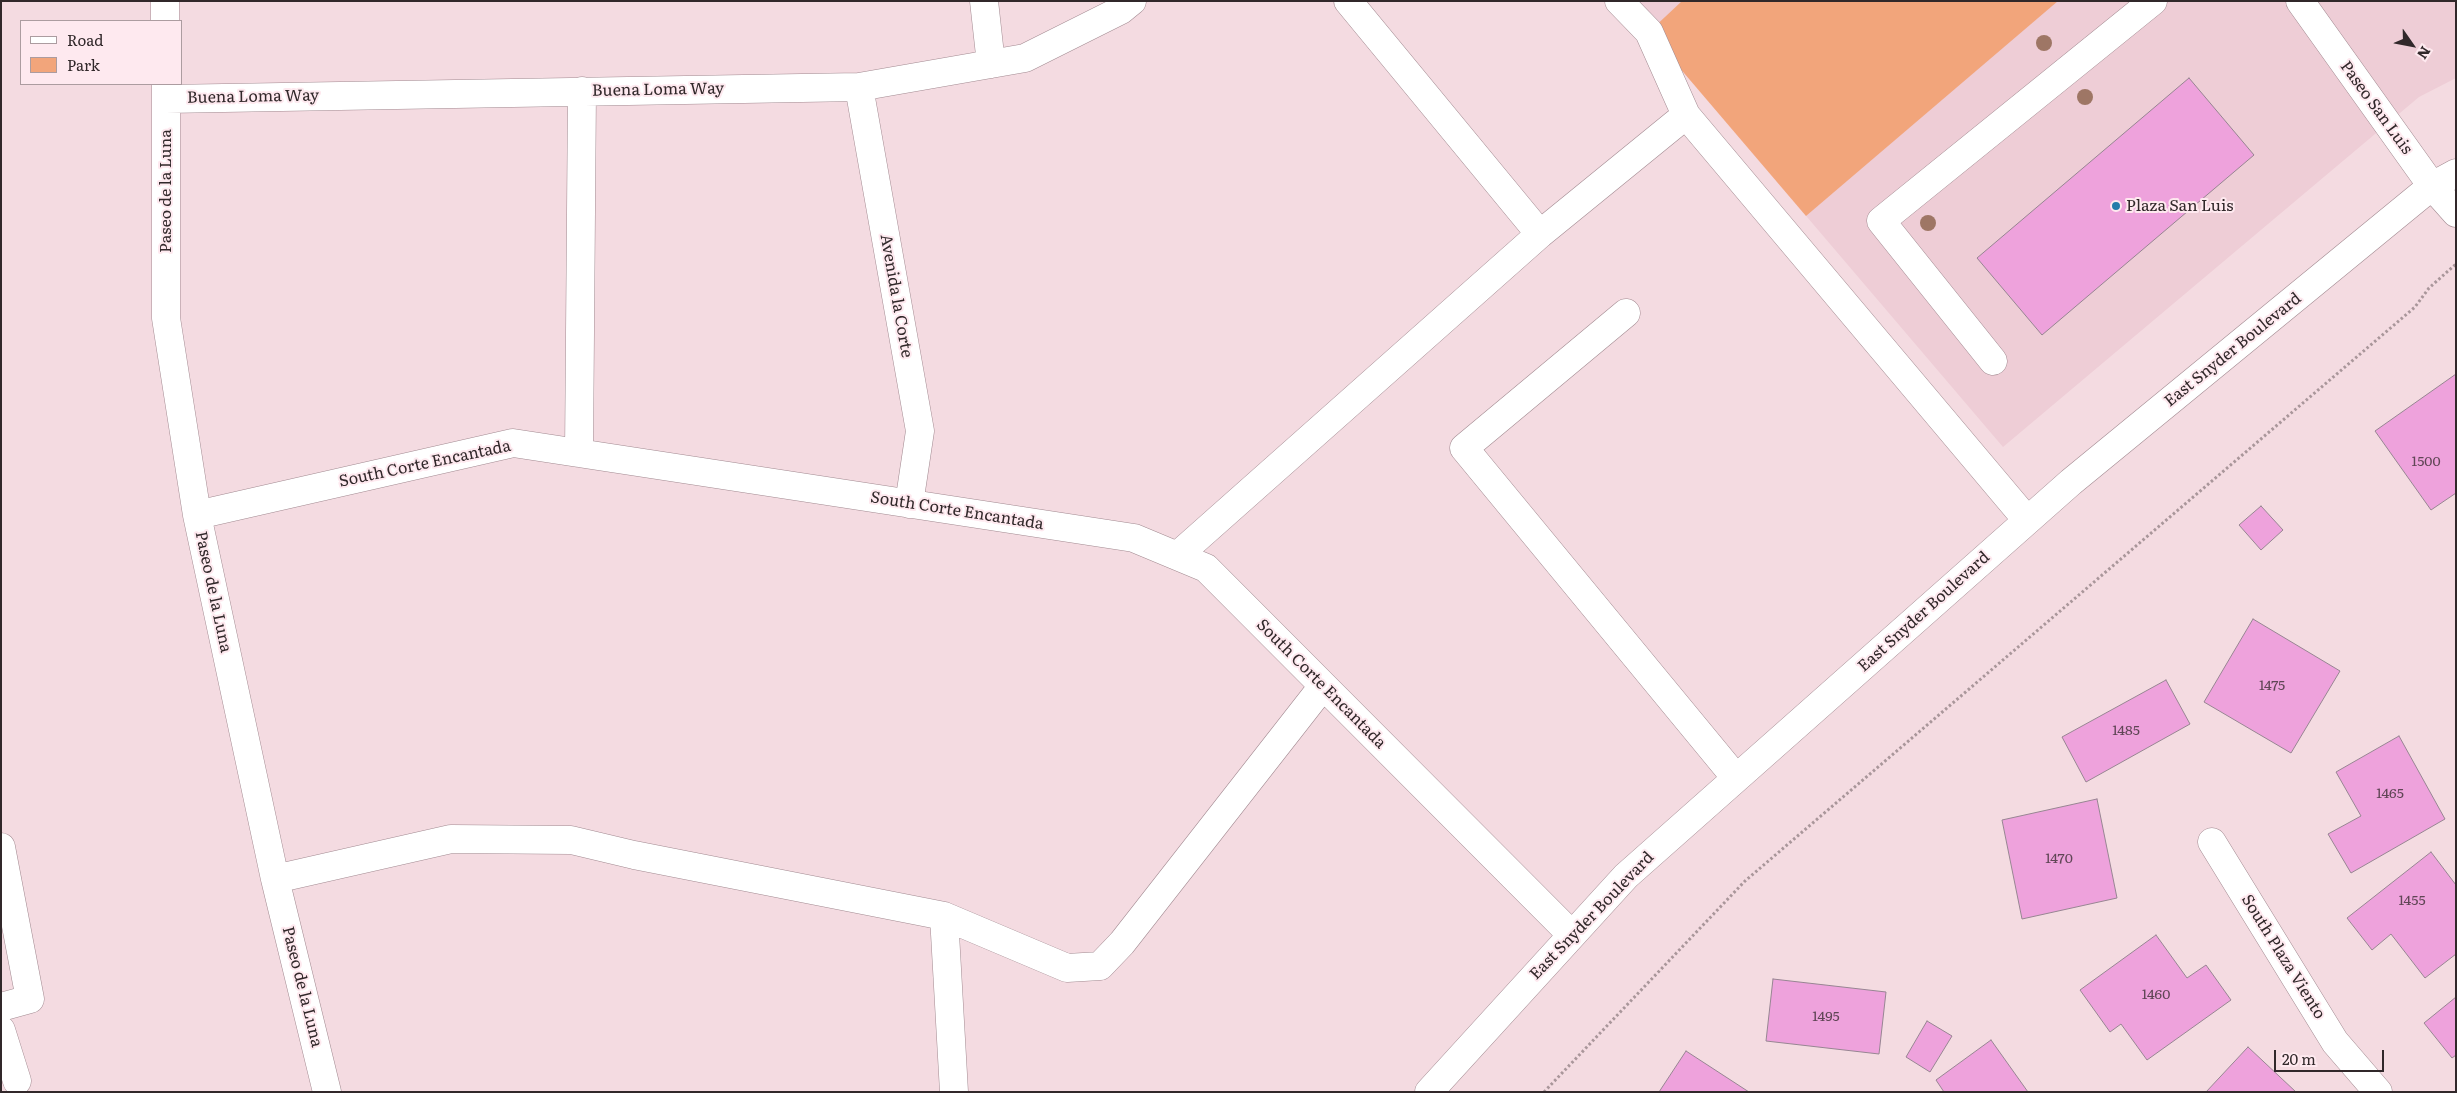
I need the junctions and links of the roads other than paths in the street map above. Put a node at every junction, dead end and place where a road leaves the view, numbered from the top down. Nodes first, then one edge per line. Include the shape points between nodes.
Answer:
1 (165, 1) edge
2 (984, 1) edge
3 (1132, 1) edge
4 (1348, 1) edge
5 (1619, 1) edge
6 (2153, 1) edge
7 (2300, 1) edge
8 (165, 20) edge
9 (991, 64) junction
10 (859, 87) junction
11 (166, 91) edge
12 (582, 91) junction
13 (1686, 115) junction
14 (2456, 173) edge
15 (2432, 186) junction
16 (2456, 213) edge
17 (1540, 234) junction
18 (1626, 313) dead end
19 (1994, 361) dead end
20 (579, 453) junction
21 (910, 504) junction
22 (197, 515) junction
23 (2027, 520) junction
24 (1177, 556) junction
25 (1323, 686) junction
26 (1736, 778) junction
27 (2212, 842) dead end
28 (1, 847) edge
29 (275, 878) junction
30 (944, 916) junction
31 (1571, 934) junction
32 (1, 1007) edge
33 (1, 1030) edge
34 (17, 1081) dead end
35 (327, 1092) edge
36 (954, 1092) edge
37 (1429, 1092) edge
38 (2378, 1092) edge

1 - 8 street
2 - 9 street
3 - 9 street, Buena Loma Way via 1121,10 1025,58
4 - 17 street
5 - 13 street via 1649,32
6 - 19 street via 1881,221
7 - 15 street, Paseo San Luis
9 - 10 street, Buena Loma Way
10 - 12 street, Buena Loma Way
10 - 21 street, Avenida la Corte via 920,431
11 - 12 street, Buena Loma Way
11 - 22 street, Paseo de la Luna via 166,318
12 - 20 street
13 - 17 street
13 - 23 street
14 - 15 street, East Snyder Boulevard
15 - 16 street, Paseo San Luis
15 - 23 street, East Snyder Boulevard
17 - 24 street
18 - 26 street via 1464,448
20 - 21 street, South Corte Encantada
20 - 22 street, South Corte Encantada via 513,443
21 - 24 street, South Corte Encantada via 1134,538
22 - 29 street, Paseo de la Luna
23 - 26 street, East Snyder Boulevard
24 - 25 street, South Corte Encantada via 1206,568
25 - 30 street via 1122,943 1100,966 1067,968
25 - 31 street, South Corte Encantada
26 - 31 street, East Snyder Boulevard via 1626,876
27 - 38 street, South Plaza Viento via 2335,1042
28 - 32 street via 30,999
29 - 30 street via 451,839 572,840
29 - 35 street, Paseo de la Luna
30 - 36 street
31 - 37 street, East Snyder Boulevard
33 - 34 street

